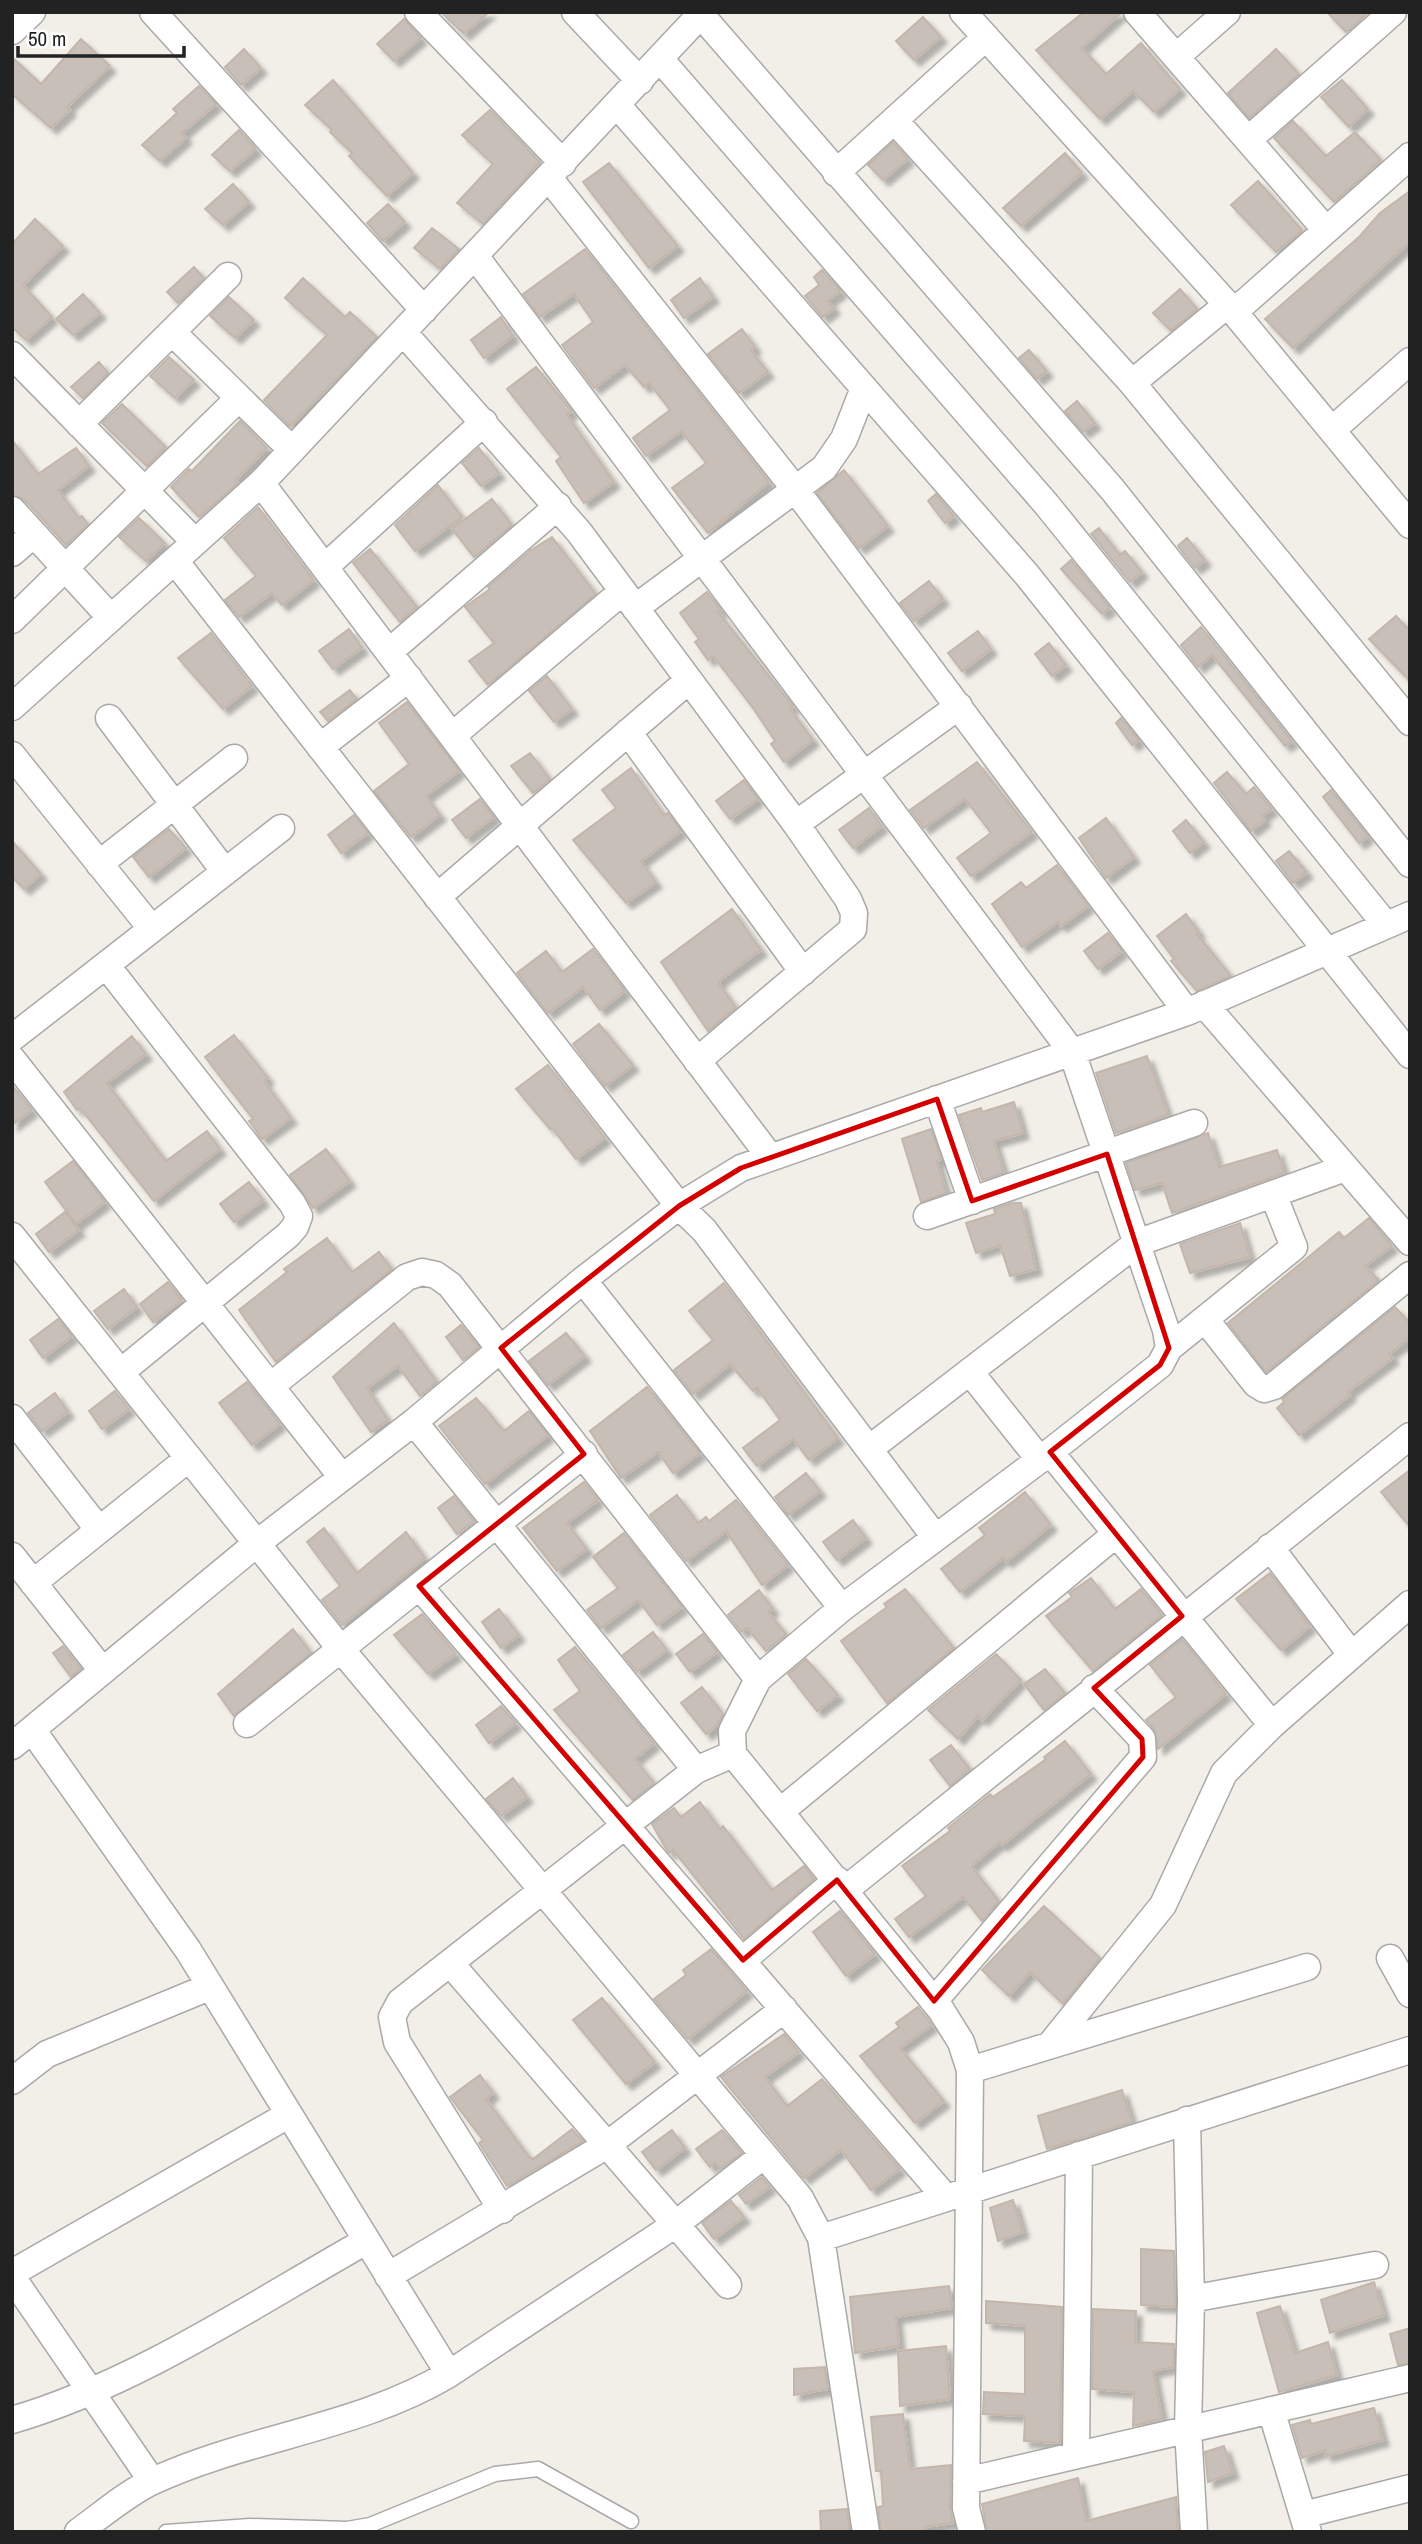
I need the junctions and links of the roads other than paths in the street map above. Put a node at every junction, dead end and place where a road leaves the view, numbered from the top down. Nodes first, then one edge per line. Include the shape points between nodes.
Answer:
1 (32, 12) edge
2 (153, 12) edge
3 (418, 12) edge
4 (575, 12) edge
5 (964, 12) edge
6 (1138, 12) edge
7 (1227, 12) edge
8 (1393, 12) edge
9 (702, 14) edge
10 (12, 32) edge
11 (986, 37) junction
12 (1176, 57) junction
13 (660, 59) junction
14 (640, 80) junction
15 (617, 105) junction
16 (895, 121) junction
17 (1248, 140) junction
18 (1410, 156) edge
19 (556, 170) junction
20 (835, 173) junction
21 (1326, 230) junction
22 (475, 256) junction
23 (228, 276) dead end
24 (1231, 308) junction
25 (424, 310) junction
26 (403, 331) junction
27 (172, 332) junction
28 (12, 355) edge
29 (1410, 361) edge
30 (1132, 383) junction
31 (863, 388) junction
32 (239, 398) junction
33 (484, 422) junction
34 (79, 424) junction
35 (1332, 430) junction
36 (292, 450) junction
37 (261, 483) junction
38 (795, 489) junction
39 (145, 490) junction
40 (558, 506) junction
41 (12, 510) edge
42 (1410, 525) edge
43 (34, 534) junction
44 (195, 542) junction
45 (12, 553) edge
46 (701, 557) junction
47 (174, 561) junction
48 (325, 567) junction
49 (65, 568) junction
50 (629, 599) junction
51 (111, 618) junction
52 (12, 620) edge
53 (389, 652) junction
54 (409, 678) junction
55 (689, 680) junction
56 (959, 706) junction
57 (12, 707) edge
58 (109, 718) dead end
59 (1410, 722) edge
60 (628, 732) junction
61 (452, 736) junction
62 (320, 747) junction
63 (12, 755) edge
64 (234, 758) dead end
65 (865, 775) junction
66 (175, 805) junction
67 (796, 824) junction
68 (520, 826) junction
69 (281, 828) dead end
70 (99, 864) junction
71 (1410, 864) edge
72 (225, 872) junction
73 (437, 897) junction
74 (1398, 920) edge
75 (152, 929) junction
76 (1325, 950) junction
77 (106, 965) junction
78 (803, 972) junction
79 (1196, 1008) junction
80 (12, 1038) edge
81 (1072, 1052) junction
82 (1410, 1055) edge
83 (12, 1059) edge
84 (697, 1061) junction
85 (937, 1099) junction
86 (1194, 1123) dead end
87 (1107, 1154) junction
88 (770, 1157) junction
89 (1345, 1168) junction
90 (1273, 1194) junction
91 (972, 1201) junction
92 (679, 1206) junction
93 (927, 1216) dead end
94 (12, 1236) edge
95 (1410, 1242) edge
96 (1137, 1243) junction
97 (1410, 1275) edge
98 (583, 1280) junction
99 (205, 1303) junction
100 (1205, 1320) junction
101 (501, 1348) junction
102 (1169, 1348) junction
103 (121, 1372) junction
104 (970, 1372) junction
105 (272, 1385) junction
106 (12, 1418) edge
107 (414, 1422) junction
108 (1410, 1436) edge
109 (869, 1449) junction
110 (584, 1454) junction
111 (1045, 1456) junction
112 (189, 1458) junction
113 (342, 1477) junction
114 (497, 1524) junction
115 (99, 1530) junction
116 (1116, 1534) junction
117 (935, 1537) junction
118 (256, 1544) junction
119 (1270, 1547) junction
120 (12, 1556) edge
121 (33, 1583) junction
122 (419, 1586) junction
123 (1410, 1604) edge
124 (842, 1608) junction
125 (1182, 1616) junction
126 (340, 1648) junction
127 (1351, 1654) junction
128 (102, 1671) junction
129 (758, 1679) junction
130 (1094, 1688) junction
131 (247, 1724) dead end
132 (1272, 1725) junction
133 (22, 1738) edge
134 (733, 1754) junction
135 (696, 1770) junction
136 (781, 1811) junction
137 (626, 1826) junction
138 (841, 1885) junction
139 (543, 1892) junction
140 (1390, 1958) dead end
141 (743, 1960) junction
142 (450, 1963) junction
143 (1307, 1967) dead end
144 (209, 1987) junction
145 (1410, 1994) edge
146 (934, 2001) junction
147 (785, 2009) junction
148 (1050, 2046) junction
149 (1410, 2050) edge
150 (970, 2070) junction
151 (698, 2076) junction
152 (12, 2081) edge
153 (288, 2115) junction
154 (1187, 2120) junction
155 (607, 2145) junction
156 (764, 2155) junction
157 (1079, 2155) junction
158 (959, 2194) junction
159 (502, 2210) junction
160 (676, 2224) junction
161 (821, 2238) junction
162 (366, 2241) junction
163 (1375, 2265) dead end
164 (12, 2275) edge
165 (388, 2276) junction
166 (728, 2285) dead end
167 (1192, 2299) junction
168 (449, 2374) junction
169 (1410, 2378) edge
170 (91, 2392) junction
171 (1271, 2410) junction
172 (12, 2420) edge
173 (1188, 2429) junction
174 (1076, 2455) junction
175 (152, 2481) junction
176 (966, 2481) junction
177 (1410, 2488) edge
178 (631, 2521) dead end
179 (1305, 2523) edge
180 (78, 2532) edge
181 (166, 2532) edge
182 (866, 2532) edge
183 (972, 2532) edge
184 (1194, 2532) edge

1 - 10 street
2 - 25 street
3 - 19 street
4 - 14 street
5 - 11 street
6 - 12 street
7 - 12 street
8 - 17 street
9 - 13 street
9 - 20 street
11 - 16 street
11 - 24 street
12 - 17 street
13 - 14 street
13 - 74 street
14 - 15 street
15 - 19 street
15 - 31 street
16 - 20 street
16 - 30 street
17 - 21 street
18 - 21 street
19 - 22 street
19 - 38 street
20 - 71 street via 1104,480
21 - 24 street
22 - 25 street
22 - 46 street
23 - 27 street
24 - 30 street
24 - 35 street
25 - 26 street
26 - 33 street
26 - 36 street
27 - 32 street
27 - 34 street
28 - 34 street
29 - 35 street
30 - 59 street
31 - 38 street via 836,455
31 - 76 street via 1064,619
32 - 36 street
32 - 39 street
33 - 40 street
33 - 48 street
34 - 39 street
35 - 42 street
36 - 37 street
37 - 44 street
37 - 48 street
38 - 46 street
38 - 56 street
39 - 44 street
39 - 49 street
40 - 50 street
40 - 53 street
41 - 43 street
43 - 45 street
43 - 49 street
44 - 47 street
46 - 50 street
46 - 65 street
47 - 51 street
47 - 62 street
48 - 53 street
49 - 51 street
49 - 52 street
50 - 55 street
50 - 61 street
51 - 57 street
53 - 54 street
54 - 61 street
54 - 62 street
55 - 60 street
55 - 67 street
56 - 65 street
56 - 79 street
58 - 66 street
60 - 68 street
60 - 78 street
61 - 68 street
62 - 73 street
63 - 70 street
64 - 66 street
65 - 67 street
65 - 81 street
66 - 70 street
66 - 72 street
67 - 78 street via 854,913 853,929
68 - 73 street
68 - 84 street
69 - 72 street
70 - 75 street
72 - 75 street
73 - 92 street
74 - 76 street
75 - 77 street
76 - 79 street
76 - 82 street
77 - 80 street
77 - 99 street via 299,1216 288,1235
78 - 84 street
79 - 81 street
79 - 89 street
81 - 85 street
81 - 87 street
83 - 99 street
84 - 88 street
85 - 88 street
85 - 91 street
86 - 87 street
87 - 91 street
87 - 96 street
88 - 92 street via 741,1168
89 - 90 street
89 - 95 street
90 - 96 street
90 - 100 street via 1294,1247
91 - 93 street
92 - 98 street
92 - 109 street via 704,1230
94 - 103 street
96 - 102 street
96 - 104 street
97 - 100 street via 1274,1386 1264,1389
98 - 101 street
98 - 124 street
99 - 103 street
99 - 105 street
100 - 102 street
101 - 105 street via 450,1285 422,1272 407,1277
101 - 107 street
101 - 110 street
102 - 111 street via 1160,1365
103 - 112 street
104 - 109 street
104 - 111 street
105 - 113 street
106 - 115 street
107 - 113 street
107 - 114 street
108 - 119 street
109 - 117 street
110 - 114 street
110 - 129 street
111 - 116 street
111 - 117 street
112 - 115 street
112 - 118 street
113 - 118 street
114 - 122 street
114 - 135 street
115 - 121 street
116 - 125 street
116 - 136 street
117 - 124 street
118 - 126 street
118 - 128 street
119 - 125 street
119 - 127 street
120 - 121 street
121 - 128 street
122 - 126 street
122 - 137 street
123 - 127 street
124 - 129 street
125 - 130 street
125 - 132 street
126 - 131 street
126 - 139 street
127 - 132 street
128 - 133 street
129 - 134 street via 732,1731
130 - 138 street
130 - 146 street via 1142,1739 1143,1757
132 - 148 street via 1224,1773 1171,1890 1148,1927
133 - 144 street via 188,1950
134 - 135 street
134 - 136 street
135 - 137 street
136 - 138 street
137 - 139 street
137 - 141 street
138 - 141 street
138 - 146 street
139 - 142 street
139 - 151 street
140 - 145 street
141 - 147 street
142 - 155 street
142 - 159 street via 400,2002 392,2029
143 - 148 street
144 - 152 street via 47,2054
144 - 153 street
146 - 150 street via 961,2042
147 - 151 street
147 - 158 street
148 - 150 street
149 - 154 street
150 - 158 street
151 - 155 street
151 - 156 street
153 - 162 street
153 - 164 street
154 - 157 street
154 - 167 street
155 - 159 street
155 - 160 street
156 - 160 street
156 - 161 street via 800,2198
157 - 158 street
157 - 174 street
158 - 161 street
158 - 176 street via 966,2221
159 - 165 street
160 - 166 street
160 - 168 street
161 - 182 street
162 - 165 street
162 - 170 street
163 - 167 street
164 - 170 street
165 - 168 street
167 - 173 street
168 - 175 street via 404,2399
169 - 171 street
170 - 172 street
170 - 175 street
171 - 173 street
171 - 179 street
173 - 174 street
173 - 184 street
174 - 176 street
175 - 180 street
176 - 183 street
177 - 179 street
178 - 181 lane via 538,2469 516,2469 359,2527

